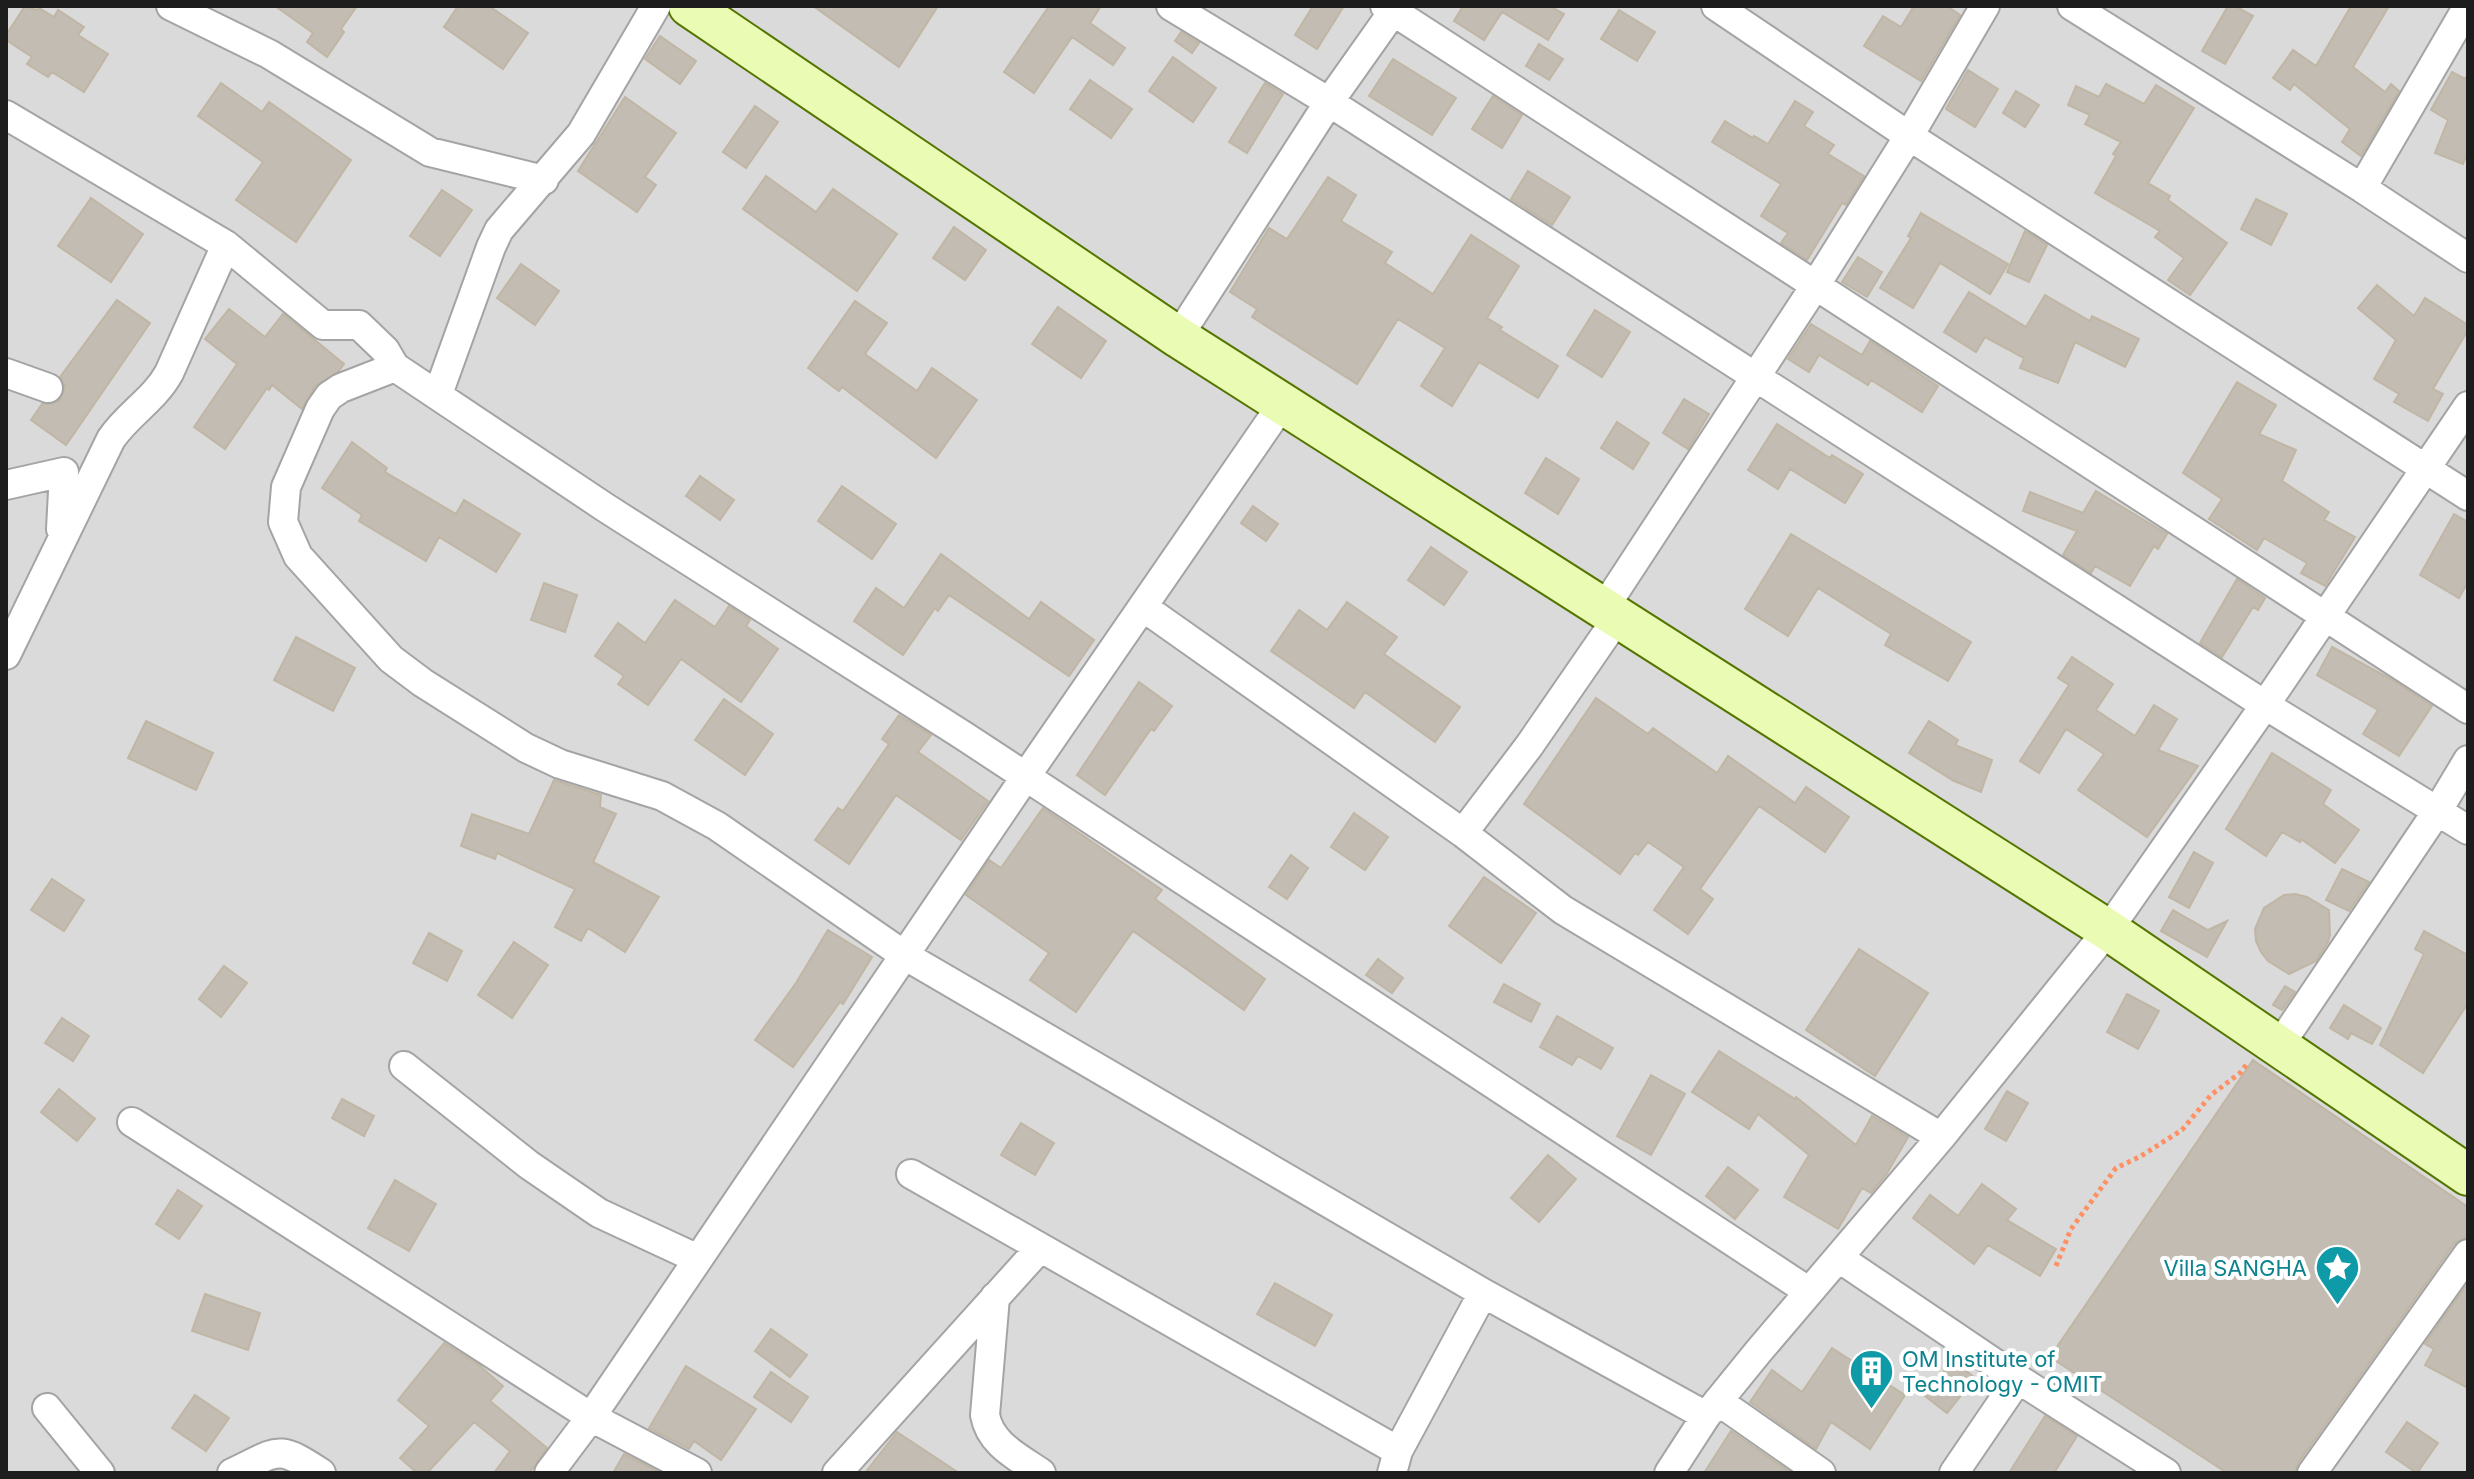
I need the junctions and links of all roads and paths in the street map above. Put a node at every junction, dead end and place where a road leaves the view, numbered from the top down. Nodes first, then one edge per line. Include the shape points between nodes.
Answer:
1 (171, 6) edge
2 (656, 6) edge
3 (689, 6) edge
4 (1171, 6) edge
5 (1716, 6) edge
6 (1985, 6) edge
7 (2072, 6) edge
8 (1392, 8) edge
9 (2460, 13) edge
10 (1329, 102) junction
11 (6, 115) edge
12 (1909, 136) junction
13 (544, 180) junction
14 (2362, 188) junction
15 (226, 245) junction
16 (2468, 258) edge
17 (1815, 286) junction
18 (1178, 337) junction
19 (395, 367) junction
20 (6, 373) edge
21 (1754, 376) junction
22 (48, 388) dead end
23 (438, 394) junction
24 (1283, 403) junction
25 (2468, 406) edge
26 (99, 464) junction
27 (2427, 469) junction
28 (64, 472) junction
29 (6, 485) edge
30 (2468, 496) edge
31 (60, 543) junction
32 (1143, 607) junction
33 (1611, 612) junction
34 (2326, 616) junction
35 (6, 655) edge
36 (2265, 705) junction
37 (2468, 709) edge
38 (2468, 760) edge
39 (1026, 776) junction
40 (2438, 810) junction
41 (2468, 830) edge
42 (1463, 833) junction
43 (2108, 930) junction
44 (904, 955) junction
45 (2279, 1046) junction
46 (404, 1066) dead end
47 (132, 1122) dead end
48 (1941, 1137) junction
49 (911, 1174) dead end
50 (2468, 1175) edge
51 (1040, 1248) junction
52 (2468, 1254) edge
53 (1839, 1258) junction
54 (698, 1259) junction
55 (2056, 1266) dead end
56 (1808, 1291) junction
57 (1483, 1293) junction
58 (995, 1297) junction
59 (2018, 1379) junction
60 (47, 1408) dead end
61 (1712, 1409) junction
62 (591, 1417) junction
63 (1395, 1462) edge
64 (100, 1473) edge
65 (232, 1473) edge
66 (321, 1473) edge
67 (549, 1473) edge
68 (697, 1473) edge
69 (837, 1473) edge
70 (1041, 1473) edge
71 (1669, 1473) edge
72 (1821, 1473) edge
73 (1954, 1473) edge
74 (2166, 1473) edge
75 (2312, 1473) edge

1 - 13 street via 269,54 430,152
2 - 13 street via 581,134
3 - 18 street
4 - 10 street
5 - 12 street
6 - 12 street
7 - 14 street
8 - 10 street
8 - 17 street
9 - 14 street
10 - 18 street
10 - 21 street
11 - 15 street
12 - 17 street
12 - 27 street
13 - 23 street via 499,230
14 - 16 street
15 - 19 street via 323,325 359,325 367,330
15 - 26 street via 161,387 121,423
17 - 21 street
17 - 34 street
18 - 24 street
19 - 23 street
19 - 44 street via 341,388 320,409 286,487 283,522 298,556 391,659 423,683 526,748 687,808
20 - 22 street
21 - 33 street
21 - 36 street
23 - 39 street via 606,508
24 - 32 street
24 - 33 street
25 - 27 street
26 - 28 street
26 - 31 street
27 - 30 street
27 - 34 street
28 - 29 street
28 - 31 street
31 - 35 street
32 - 39 street
32 - 42 street
33 - 42 street via 1529,746
33 - 43 street
34 - 36 street
34 - 37 street
36 - 40 street
36 - 43 street
38 - 40 street
39 - 44 street
39 - 56 street
40 - 41 street
40 - 45 street
42 - 48 street via 1563,910
43 - 45 street
43 - 48 street
44 - 54 street
44 - 57 street
45 - 50 street
45 - 55 path via 2251,1060 2182,1130 2116,1168 2071,1229
46 - 54 street via 599,1213
47 - 62 street
48 - 53 street
49 - 51 street
51 - 58 street
51 - 63 street
52 - 75 street
53 - 56 street
53 - 59 street
54 - 62 street
56 - 61 street
57 - 61 street
57 - 63 street
58 - 69 street
58 - 70 street via 988,1430
59 - 73 street
59 - 74 street
60 - 64 street
61 - 71 street
61 - 72 street
62 - 67 street
62 - 68 street
65 - 66 street via 283,1452

